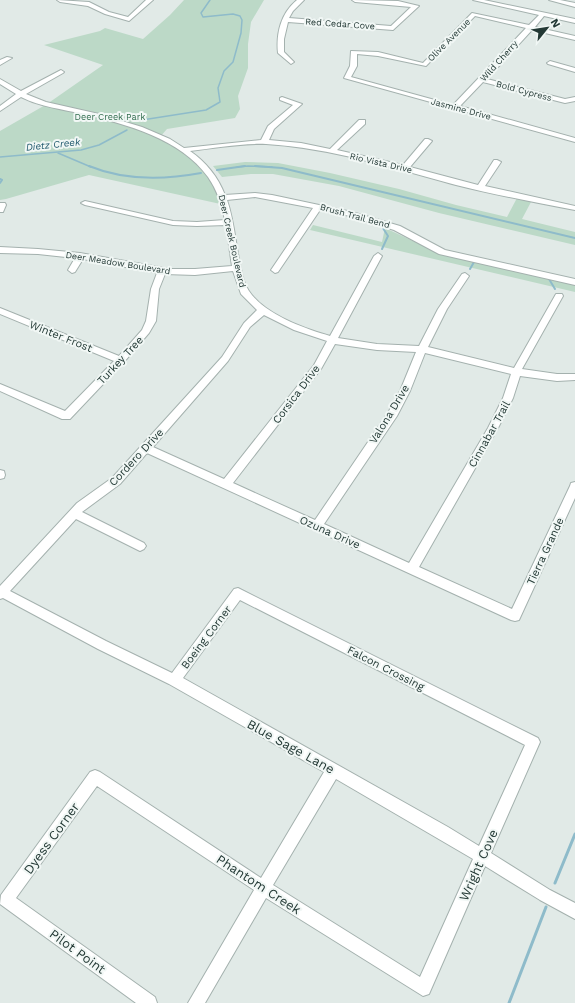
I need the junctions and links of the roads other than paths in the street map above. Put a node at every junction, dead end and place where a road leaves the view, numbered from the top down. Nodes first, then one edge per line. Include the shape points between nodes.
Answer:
1 (60, 0) edge
2 (150, 0) edge
3 (301, 0) edge
4 (355, 0) edge
5 (476, 0) edge
6 (552, 0) edge
7 (575, 5) edge
8 (543, 14) junction
9 (287, 20) junction
10 (575, 21) edge
11 (530, 27) junction
12 (575, 38) edge
13 (9, 58) dead end
14 (291, 62) dead end
15 (0, 63) edge
16 (550, 63) dead end
17 (575, 70) edge
18 (61, 72) dead end
19 (346, 78) joint
20 (482, 80) junction
21 (0, 81) edge
22 (21, 94) junction
23 (282, 99) dead end
24 (575, 99) edge
25 (455, 107) junction
26 (0, 109) edge
27 (362, 122) dead end
28 (575, 140) edge
29 (428, 141) dead end
30 (264, 142) junction
31 (184, 150) junction
32 (332, 151) junction
33 (497, 162) dead end
34 (405, 168) junction
35 (480, 187) junction
36 (223, 198) junction
37 (85, 203) dead end
38 (318, 206) junction
39 (575, 208) edge
40 (229, 222) junction
41 (0, 250) edge
42 (80, 256) junction
43 (378, 256) dead end
44 (237, 268) junction
45 (72, 270) dead end
46 (275, 270) dead end
47 (162, 271) junction
48 (465, 276) dead end
49 (575, 282) edge
50 (559, 296) dead end
51 (263, 310) junction
52 (0, 311) edge
53 (332, 340) junction
54 (422, 349) junction
55 (121, 360) junction
56 (516, 372) junction
57 (575, 377) edge
58 (0, 387) edge
59 (145, 448) junction
60 (226, 484) junction
61 (575, 486) edge
62 (75, 513) junction
63 (317, 526) junction
64 (140, 546) dead end
65 (412, 569) junction
66 (1, 593) edge
67 (238, 593) joint
68 (515, 616) joint
69 (174, 680) junction
70 (533, 742) joint
71 (333, 770) junction
72 (95, 777) joint
73 (482, 856) junction
74 (264, 888) junction
75 (6, 900) joint
76 (575, 911) edge
77 (423, 988) joint
78 (149, 1003) edge
79 (196, 1003) edge

1 - 2 street via 89,4 129,19
3 - 9 street via 294,5
4 - 9 street, Red Cedar Cove via 416,6 393,28
5 - 8 street via 517,6
6 - 7 street
8 - 10 street
8 - 11 street, Wild Cherry
9 - 14 street via 280,37 281,48 283,56
11 - 12 street
11 - 19 street, Olive Avenue via 474,14 424,65 378,54 353,52 353,70
11 - 20 street, Wild Cherry
13 - 15 street
16 - 17 street
18 - 22 street
19 - 25 street, Jasmine Drive
20 - 24 street, Bold Cypress via 565,101
20 - 25 street, Wild Cherry
21 - 22 street, Deer Creek Boulevard
22 - 26 street
22 - 31 street, Deer Creek Boulevard via 47,104 132,125
23 - 30 street via 298,104 271,128
25 - 28 street, Jasmine Drive
27 - 32 street
29 - 34 street
30 - 31 street, Rio Vista Drive via 223,144
30 - 32 street, Rio Vista Drive
31 - 36 street, Deer Creek Boulevard via 215,180
32 - 34 street, Rio Vista Drive
33 - 35 street
34 - 35 street, Rio Vista Drive
35 - 39 street, Rio Vista Drive
36 - 38 street, Brush Trail Bend via 272,196
36 - 40 street, Deer Creek Boulevard
37 - 40 street via 172,223
38 - 46 street
38 - 49 street, Brush Trail Bend via 385,224 442,252
40 - 44 street, Deer Creek Boulevard
41 - 42 street, Deer Meadow Boulevard via 41,251
42 - 45 street
42 - 47 street, Deer Meadow Boulevard
43 - 53 street, Corsica Drive
44 - 47 street, Deer Meadow Boulevard via 186,273
44 - 51 street, Deer Creek Boulevard via 243,290
47 - 55 street, Turkey Tree via 155,290 148,326
48 - 54 street, Valona Drive via 443,309
50 - 56 street, Cinnabar Trail
51 - 53 street, Deer Creek Boulevard via 303,331
51 - 59 street, Cordero Drive via 247,325 225,359
52 - 55 street, Winter Frost
53 - 54 street, Deer Creek Boulevard via 369,346
53 - 60 street, Corsica Drive via 305,385
54 - 56 street, Deer Creek Boulevard
54 - 63 street, Valona Drive via 393,413
55 - 58 street, Turkey Tree via 66,416
56 - 57 street, Deer Creek Boulevard
56 - 65 street, Cinnabar Trail via 508,398 493,428
59 - 60 street, Ozuna Drive
59 - 62 street, Cordero Drive via 116,481
60 - 63 street, Ozuna Drive
61 - 68 street, Tierra Grande
62 - 64 street
62 - 66 street, Cordero Drive
63 - 65 street, Ozuna Drive
65 - 68 street, Ozuna Drive
66 - 69 street, Blue Sage Lane
67 - 69 street, Boeing Corner
67 - 70 street, Falcon Crossing
69 - 71 street, Blue Sage Lane
70 - 73 street, Wright Cove
71 - 73 street, Blue Sage Lane
71 - 74 street
72 - 74 street, Phantom Creek
72 - 75 street, Dyess Corner
73 - 76 street, Blue Sage Lane
73 - 77 street, Wright Cove
74 - 77 street, Phantom Creek
74 - 79 street
75 - 78 street, Pilot Point

